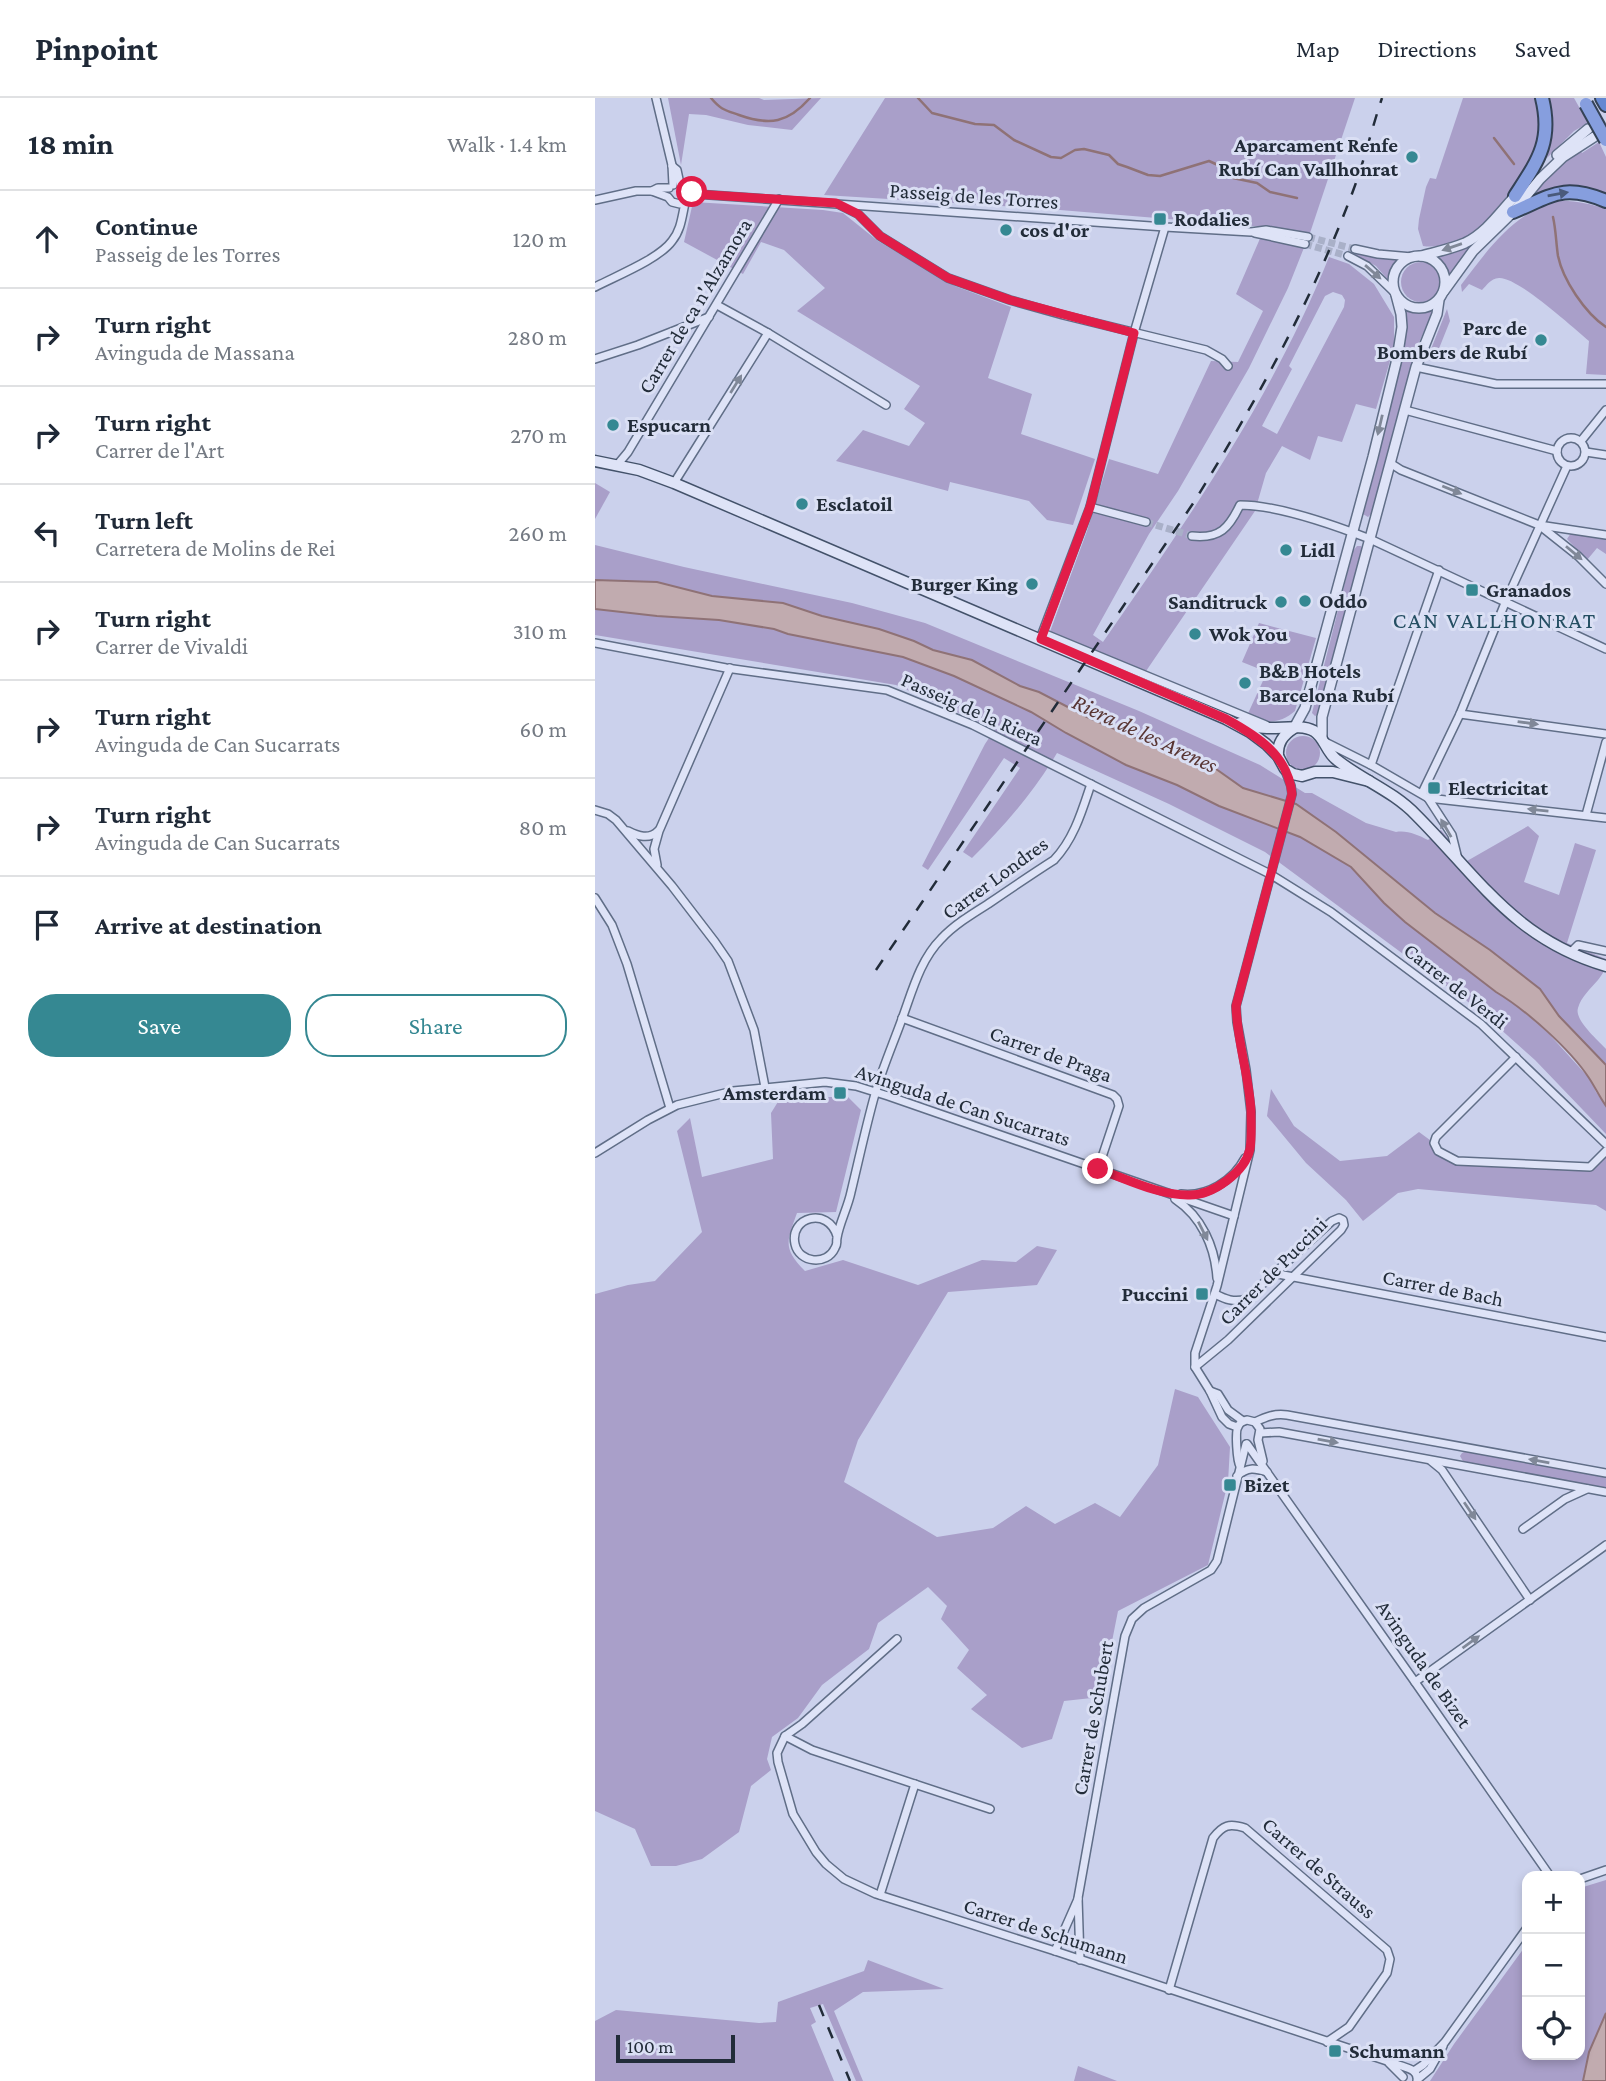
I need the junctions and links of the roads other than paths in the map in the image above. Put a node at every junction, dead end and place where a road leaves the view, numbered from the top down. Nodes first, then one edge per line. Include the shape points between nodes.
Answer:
1 (656, 98) edge
2 (1542, 98) edge
3 (1585, 101) edge
4 (1596, 135) edge
5 (674, 185) junction
6 (652, 191) junction
7 (689, 195) junction
8 (668, 197) junction
9 (1515, 197) junction
10 (779, 199) junction
11 (595, 200) edge
12 (1606, 201) edge
13 (836, 203) junction
14 (676, 204) junction
15 (1513, 212) junction
16 (683, 214) junction
17 (1165, 227) junction
18 (1307, 241) tunnel mouth
19 (1355, 249) tunnel mouth
20 (1348, 256) tunnel mouth
21 (1416, 256) junction
22 (595, 287) edge
23 (1444, 290) junction
24 (1395, 294) junction
25 (1439, 300) junction
26 (717, 304) junction
27 (710, 316) junction
28 (768, 333) junction
29 (1134, 333) junction
30 (595, 359) edge
31 (1228, 366) dead end
32 (1416, 367) junction
33 (1606, 384) edge
34 (887, 405) dead end
35 (1405, 410) junction
36 (1606, 410) edge
37 (1581, 441) junction
38 (1557, 451) junction
39 (1586, 452) junction
40 (1606, 455) edge
41 (595, 461) edge
42 (1390, 463) junction
43 (618, 464) junction
44 (1567, 466) junction
45 (674, 483) junction
46 (1090, 507) junction
47 (1146, 522) tunnel mouth
48 (1539, 525) junction
49 (1352, 532) junction
50 (1606, 535) edge
51 (1192, 536) tunnel mouth
52 (1370, 539) junction
53 (1439, 570) junction
54 (1606, 584) edge
55 (1505, 603) junction
56 (1042, 636) junction
57 (595, 643) edge
58 (1606, 649) edge
59 (730, 668) junction
60 (1460, 714) junction
61 (1226, 719) junction
62 (1289, 728) junction
63 (1606, 734) edge
64 (1606, 742) edge
65 (1324, 743) junction
66 (1278, 756) junction
67 (1371, 765) junction
68 (1285, 769) junction
69 (1312, 774) junction
70 (1369, 781) junction
71 (1091, 784) junction
72 (1292, 794) junction
73 (1425, 795) junction
74 (595, 810) edge
75 (1586, 815) junction
76 (1606, 818) edge
77 (624, 829) junction
78 (659, 831) junction
79 (1458, 861) junction
80 (661, 873) junction
81 (1270, 874) junction
82 (595, 898) edge
83 (1605, 950) edge
84 (1570, 953) junction
85 (1606, 966) edge
86 (902, 1018) junction
87 (1516, 1057) junction
88 (765, 1087) junction
89 (876, 1092) junction
90 (670, 1108) junction
91 (1606, 1144) edge
92 (1250, 1150) junction
93 (1606, 1151) edge
94 (595, 1153) edge
95 (1098, 1169) junction
96 (1163, 1191) junction
97 (1234, 1216) junction
98 (837, 1236) junction
99 (1273, 1273) junction
100 (1293, 1277) junction
101 (1216, 1290) junction
102 (1606, 1337) edge
103 (1195, 1367) junction
104 (1255, 1422) junction
105 (1240, 1424) junction
106 (1259, 1436) junction
107 (1238, 1438) junction
108 (1429, 1441) junction
109 (1246, 1444) junction
110 (1450, 1444) junction
111 (1427, 1459) junction
112 (1447, 1462) junction
113 (1240, 1466) junction
114 (1267, 1470) junction
115 (1606, 1473) edge
116 (1237, 1476) junction
117 (1587, 1489) junction
118 (1606, 1492) edge
119 (1523, 1529) dead end
120 (1606, 1545) edge
121 (1529, 1600) junction
122 (897, 1639) dead end
123 (1415, 1682) junction
124 (783, 1739) junction
125 (915, 1784) junction
126 (990, 1809) dead end
127 (1606, 1870) edge
128 (1547, 1871) edge
129 (1585, 1877) edge
130 (880, 1895) junction
131 (1079, 1898) junction
132 (1523, 1934) edge
133 (1055, 1951) junction
134 (1080, 1960) junction
135 (1169, 1990) junction
136 (1349, 2027) junction
137 (1327, 2042) junction
138 (1445, 2042) junction
139 (1350, 2050) junction
140 (1389, 2063) junction
141 (1412, 2070) junction
142 (1403, 2079) edge
143 (1418, 2080) edge

1 - 5 street
2 - 9 highway via 1547,125 1543,150
3 - 4 highway, bridge
4 - 9 street via 1568,145
4 - 15 street via 1556,163
5 - 6 street
5 - 7 street
5 - 8 street
6 - 8 street
6 - 11 street
7 - 10 street, Passeig de les Torres
7 - 14 street
7 - 16 street
8 - 14 street
9 -> 21 street via 1474,237
10 - 13 street, Passeig de les Torres
10 - 26 street, Carrer de ca n'Alzamora
15 -> 12 highway via 1540,198 1564,193
13 - 17 street, Passeig de les Torres
13 - 29 street via 948,278 1010,300
14 - 16 street
15 - 23 street via 1473,251
16 - 22 street via 673,240 662,252
17 - 18 street, Passeig de les Torres
17 - 29 street
19 - 21 street
20 -> 24 street via 1367,265
21 - 23 street via 1441,268
21 - 24 street via 1397,267 1392,285
23 - 25 street
24 - 25 street via 1416,309
24 -> 49 street via 1401,342
25 - 32 street
26 - 27 street, Carrer de ca n'Alzamora
26 - 28 street
27 - 30 street
27 - 43 street, Carrer de ca n'Alzamora
28 - 34 street
45 -> 28 street
29 - 31 street via 1206,350
29 - 46 street
32 - 33 street via 1496,384
32 - 35 street
35 - 38 street
35 - 42 street
36 - 37 street
37 - 38 street via 1567,438
37 - 39 street
38 - 44 street
39 - 40 street
39 - 44 street via 1578,465
41 - 43 main road
42 -> 48 street
42 - 52 street
43 - 45 main road
44 - 48 street
45 - 56 main road
46 - 47 street
46 - 56 street
48 - 50 street
48 -> 54 street
48 - 55 street
49 - 51 street via 1271,508 1240,505 1220,533
49 - 52 street
49 - 62 street via 1305,708
52 - 53 street
52 - 65 street via 1322,717
53 - 55 street
53 - 67 street
55 - 58 street
55 - 60 street
56 - 61 main road
56 - 62 street via 1263,724
57 - 59 street, Passeig de la Riera
59 - 71 street, Passeig de la Riera via 887,690 966,722
59 - 78 street
60 -> 63 street
60 - 73 street
61 - 62 main road via 1262,728
61 - 66 main road via 1263,741
62 - 65 main road via 1308,728
62 - 66 main road via 1278,746
64 - 75 street
65 - 67 street
65 - 69 main road via 1324,762
65 - 70 main road via 1339,762
66 - 68 main road
67 - 73 street
68 - 69 main road via 1297,776
68 - 72 street
69 - 70 main road via 1338,773
69 - 72 street
70 - 79 main road via 1405,805
71 - 81 street, Passeig de la Riera
71 - 86 street, Carrer Londres via 1065,849 941,938 916,979
72 - 81 street
75 -> 73 street
79 -> 73 street via 1452,835
74 - 77 street via 608,814
75 - 76 street
77 - 78 street via 646,837
77 - 80 street
78 - 80 street via 654,857
79 - 84 main road via 1511,915
80 - 88 street via 728,961 754,1030
81 - 87 street, Carrer de Verdi via 1331,912 1470,1015
81 - 92 street via 1236,1006 1251,1112
82 - 90 street via 612,925 627,964
83 - 84 street via 1579,945
84 - 85 main road
86 - 89 street, Carrer Londres
86 - 95 street, Carrer de Praga via 1113,1095 1119,1106
87 - 91 street, Carrer de Verdi
87 - 93 street via 1436,1137 1438,1152 1457,1161 1590,1167
88 - 89 street, Avinguda de Can Sucarrats via 825,1082
88 - 90 street, Avinguda de Can Sucarrats
89 - 95 street, Avinguda de Can Sucarrats
89 - 98 street, Carrer Londres
90 - 94 street, Avinguda de Can Sucarrats
92 - 96 street, Avinguda de Can Sucarrats via 1237,1173 1221,1185 1192,1195
92 - 97 street
95 - 96 street, Avinguda de Can Sucarrats
96 - 97 street, Avinguda de Can Sucarrats
96 -> 101 street, Avinguda de Can Sucarrats via 1200,1222 1207,1235 1216,1266
97 - 101 street
98 - 98 street via 827,1220 813,1217 799,1226 795,1244 801,1255 819,1260 834,1250
99 - 100 street, Carrer de Bach
99 - 100 street, Carrer de Puccini via 1332,1221 1343,1220 1341,1230
99 - 101 street, Carrer de Puccini via 1239,1302
100 - 102 street, Carrer de Bach
100 - 103 street, Carrer de Puccini
101 - 103 street via 1195,1353
103 - 105 street via 1222,1417 1229,1424
104 - 105 street
104 - 106 street, Avinguda de Bizet
104 - 108 street via 1279,1413
105 - 107 street, Carrer de Schubert
106 - 109 street
106 -> 111 street via 1279,1432
106 - 114 street, Avinguda de Bizet via 1259,1452
107 - 109 street, Avinguda de Bizet
107 - 113 street, Carrer de Schubert
108 - 110 street
108 - 111 street
109 - 113 street, Carrer de Schubert
109 - 114 street, Avinguda de Bizet
110 - 112 street
115 -> 110 street
111 - 112 street
111 -> 121 street via 1443,1470
112 - 117 street
113 - 116 street, Carrer de Schubert
114 - 116 street via 1250,1468
114 - 123 street, Avinguda de Bizet
116 - 131 street, Carrer de Schubert via 1211,1570 1144,1608 1132,1619 1125,1636
117 - 118 street
117 - 119 street
120 - 121 street
123 -> 121 street
122 - 124 street
123 - 128 street, Avinguda de Bizet
124 - 125 street
124 - 130 street, Carrer de Schumann via 778,1762 793,1814 810,1843 844,1879
125 - 126 street
125 - 130 street
127 - 129 street
130 - 133 street, Carrer de Schumann
131 - 133 street, Carrer de Schubert
131 - 134 street, Carrer de Schubert
132 - 138 street
133 - 134 street, Carrer de Schumann
134 - 135 street, Carrer de Schumann
135 - 136 street, Carrer de Strauss via 1213,1838 1227,1824 1238,1826 1387,1950 1387,1973
135 - 137 street, Carrer de Schumann
136 - 137 street, Carrer de Strauss
136 - 139 street
137 - 139 street, Carrer de Schumann
138 - 141 street
138 - 143 street
139 - 140 street, Carrer de Schumann
140 - 141 street, Carrer de Schumann
140 - 142 street, Carrer de Schumann
141 - 142 street via 1405,2072
141 - 143 street

